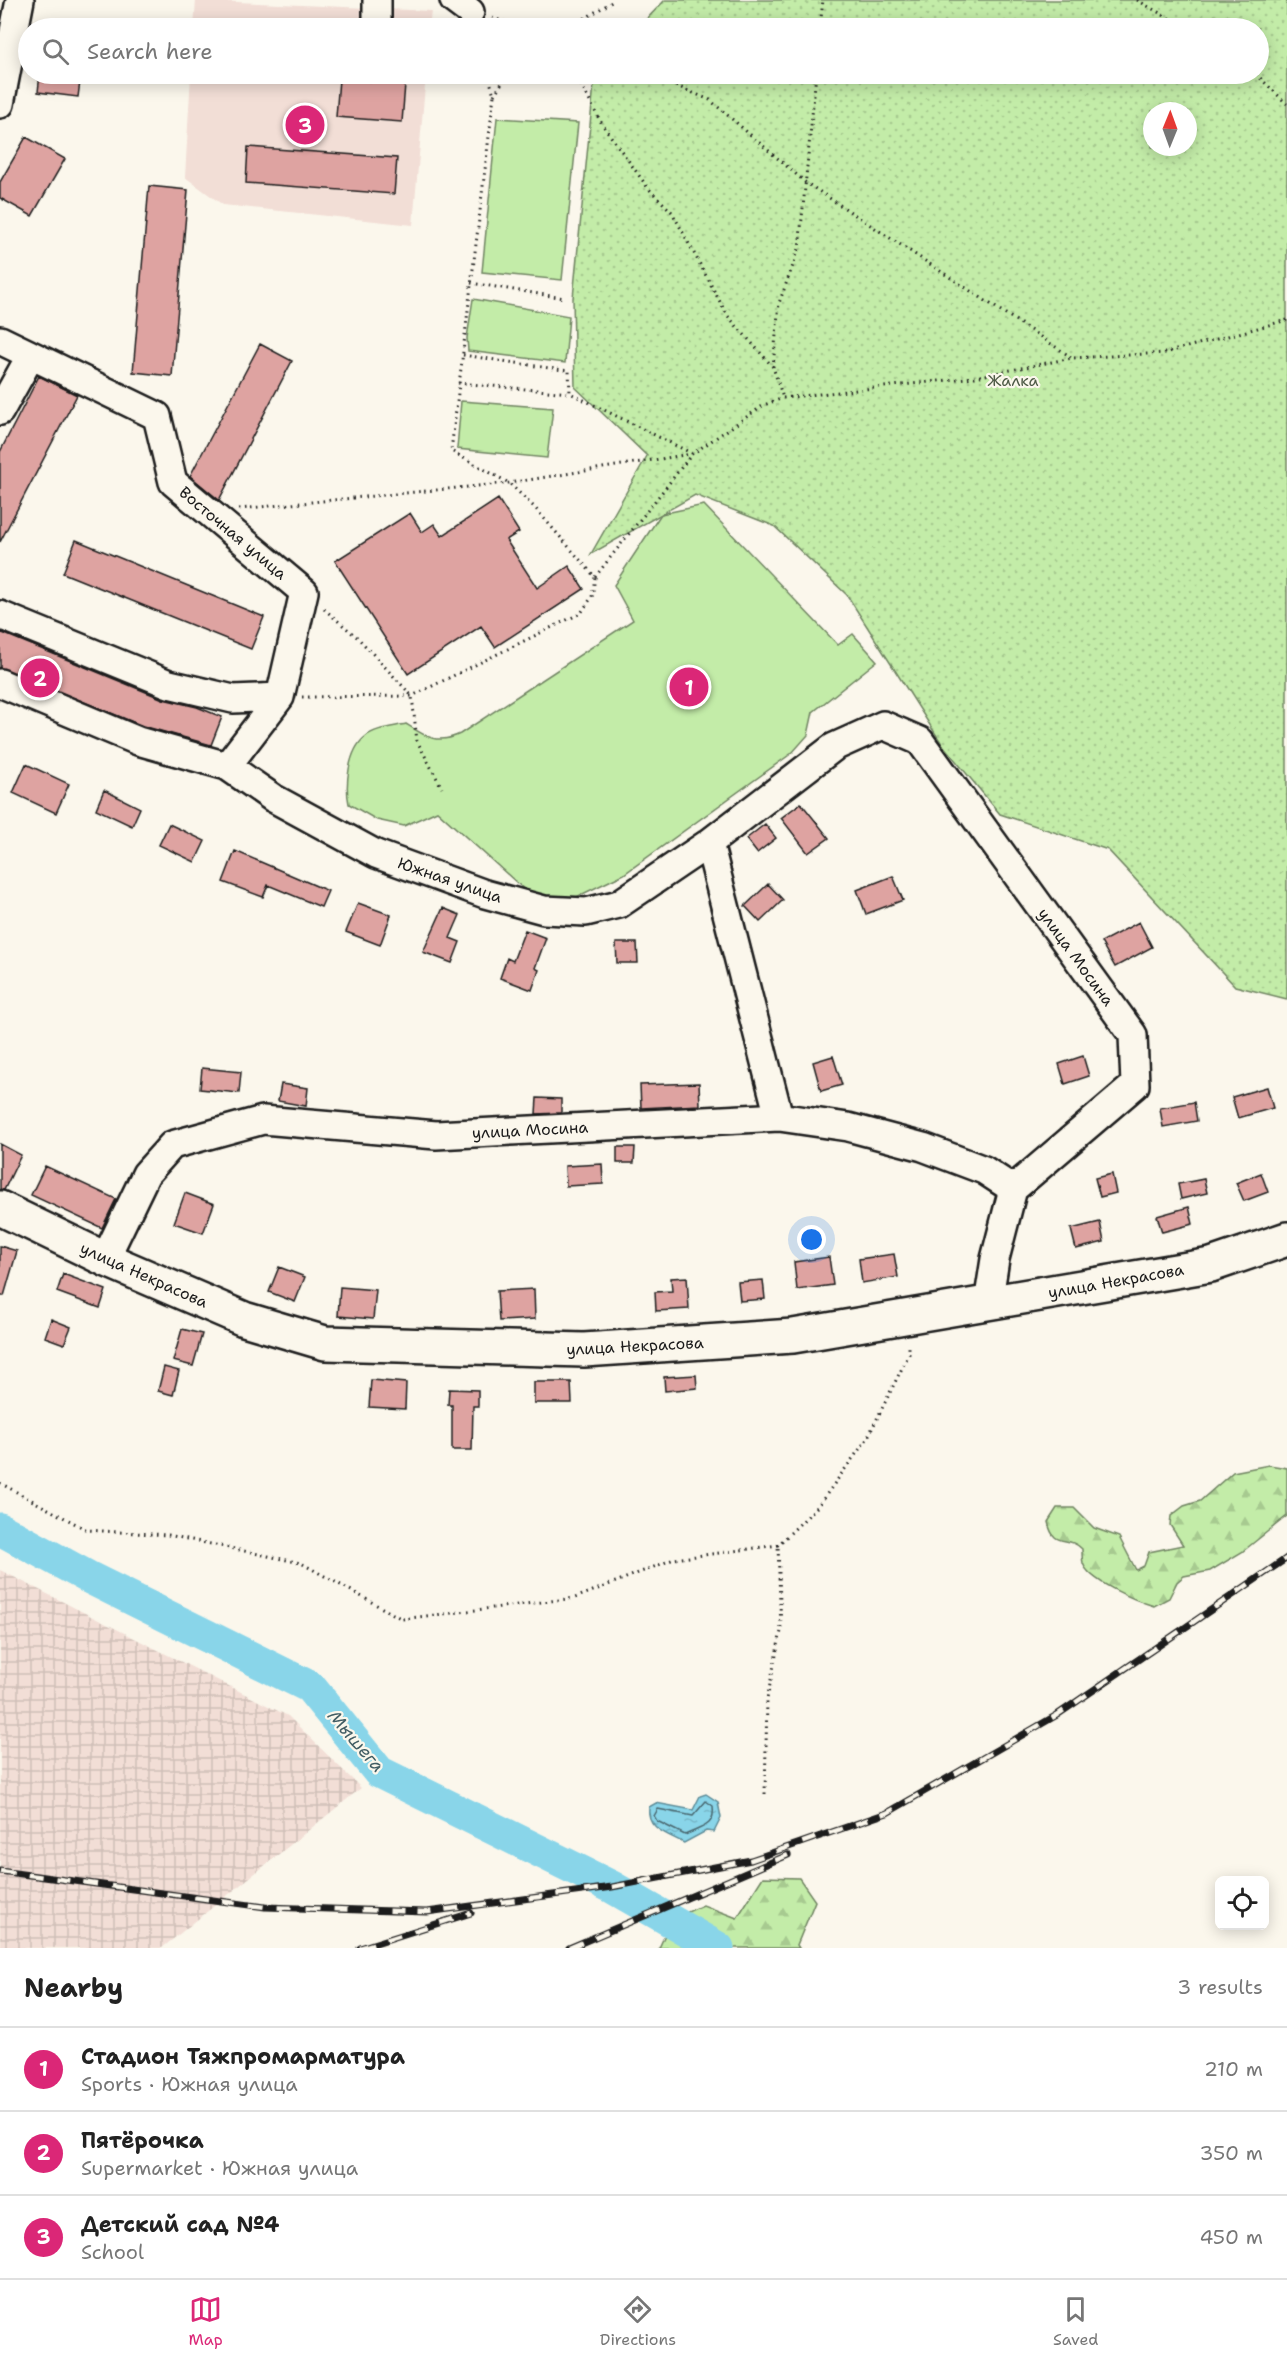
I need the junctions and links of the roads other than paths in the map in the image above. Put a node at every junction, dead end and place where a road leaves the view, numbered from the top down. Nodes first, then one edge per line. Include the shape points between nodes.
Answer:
1 (20, 0) edge
2 (377, 0) edge
3 (377, 18) edge
4 (0, 104) edge
5 (0, 340) edge
6 (31, 355) junction
7 (0, 411) edge
8 (0, 615) edge
9 (0, 683) edge
10 (280, 697) junction
11 (883, 725) joint
12 (227, 766) junction
13 (709, 843) junction
14 (779, 1118) junction
15 (1012, 1189) junction
16 (0, 1208) edge
17 (1287, 1239) edge
18 (105, 1259) junction
19 (988, 1304) junction

1 - 4 street
2 - 3 street
5 - 6 street, Восточная улица
6 - 7 street
6 - 10 street, Восточная улица via 157,416 172,482 304,592
8 - 10 street via 169,684 233,699
9 - 12 street, Южная улица via 138,741
10 - 12 street
11 - 13 street, Южная улица via 834,747
11 - 15 street, улица Мосина via 920,741 1133,1035 1135,1085
12 - 13 street, Южная улица via 273,798 376,854 485,894 544,910 586,912 619,904
13 - 14 street
14 - 15 street, улица Мосина via 848,1127 923,1147 984,1170
14 - 18 street, улица Мосина via 436,1135 263,1120 172,1145 147,1174
15 - 19 street
16 - 18 main road, улица Некрасова
17 - 19 main road, улица Некрасова via 1210,1265
18 - 19 main road, улица Некрасова via 244,1318 325,1343 584,1350 793,1336

